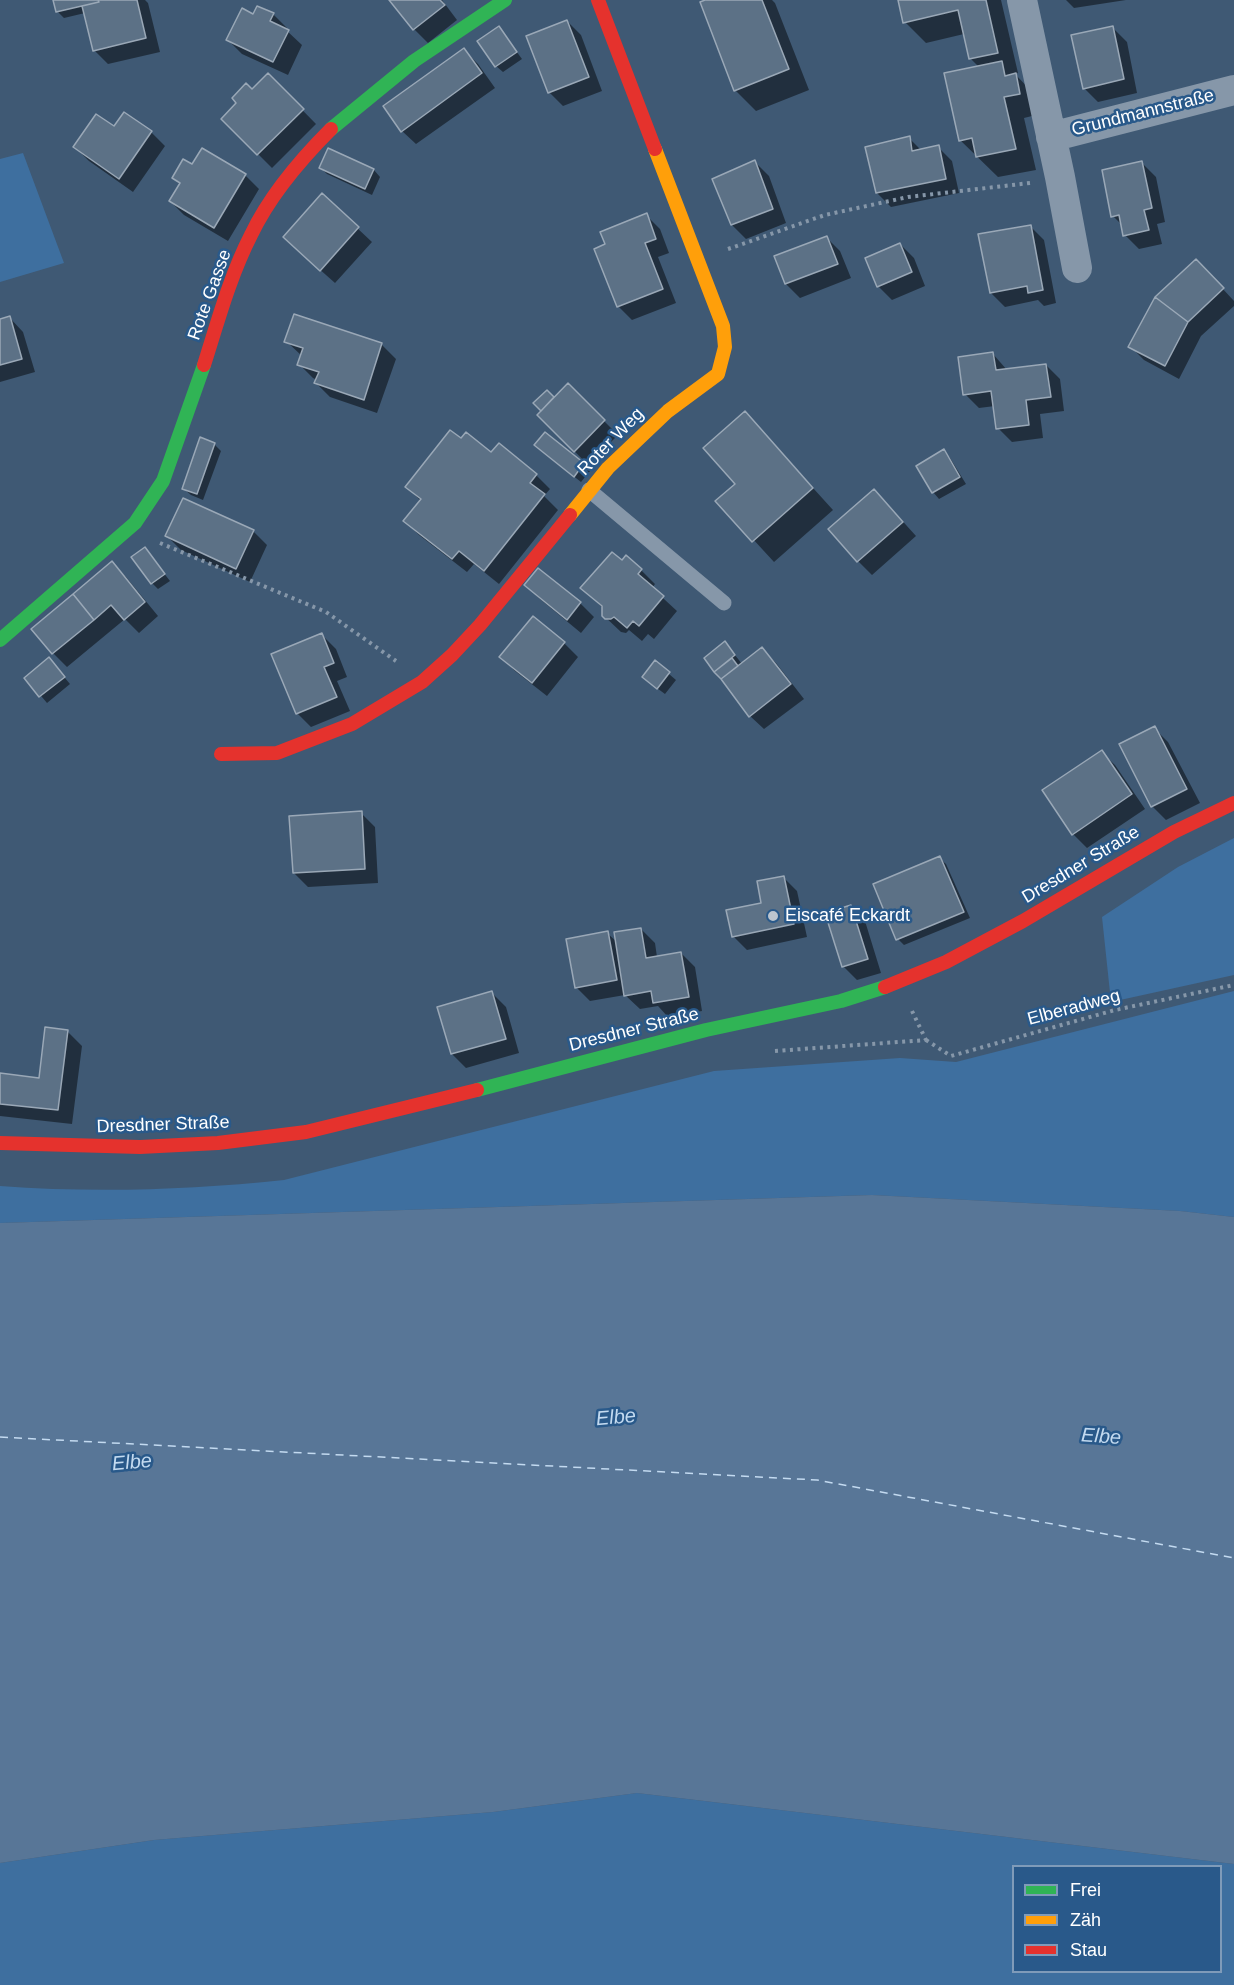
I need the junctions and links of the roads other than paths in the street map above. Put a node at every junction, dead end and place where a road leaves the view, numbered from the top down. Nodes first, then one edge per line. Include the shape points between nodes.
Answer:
1 (505, 0) edge
2 (598, 0) edge
3 (1022, 0) edge
4 (1234, 90) edge
5 (1051, 136) junction
6 (1077, 268) dead end
7 (589, 490) junction
8 (724, 603) dead end
9 (0, 640) edge
10 (220, 754) dead end
11 (1234, 803) edge
12 (0, 1143) edge

1 - 9 street, Rote Gasse via 414,61 338,122 280,187 251,234 232,279 163,481 135,523
2 - 7 street, Roter Weg via 723,326 725,347 718,374 646,430
3 - 5 street, Grundmannstraße
4 - 5 street, Grundmannstraße
5 - 6 street, Grundmannstraße
7 - 8 lane
7 - 10 street, Roter Weg via 480,625 422,682 352,724 277,753
11 - 12 street, Dresdner Straße via 1174,832 946,962 841,1001 706,1030 306,1132 218,1143 140,1147

